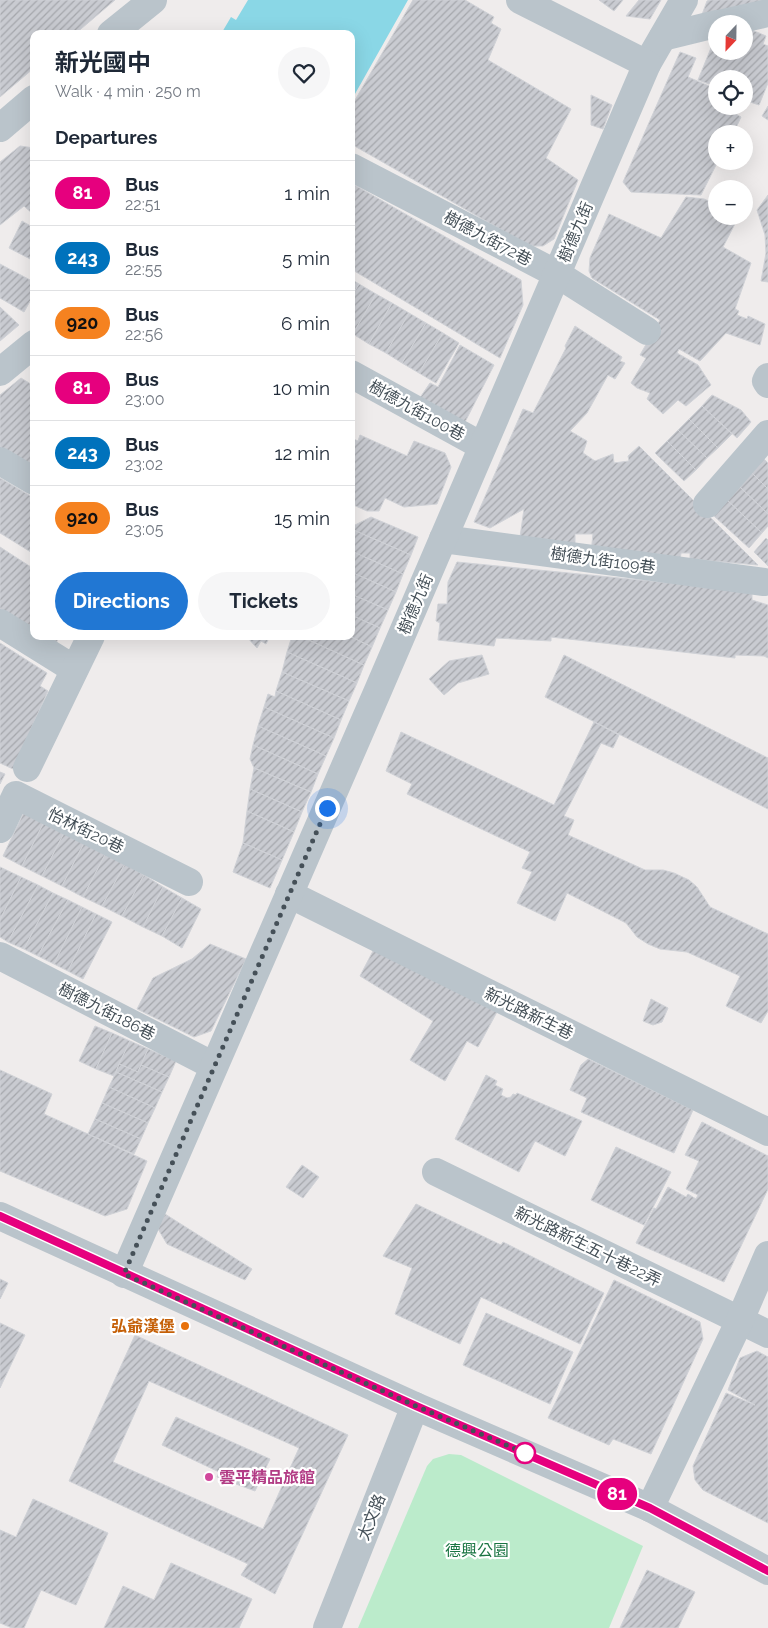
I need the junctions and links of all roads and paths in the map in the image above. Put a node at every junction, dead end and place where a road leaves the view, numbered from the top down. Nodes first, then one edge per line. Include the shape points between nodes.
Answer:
1 (153, 0) edge
2 (520, 0) edge
3 (684, 0) edge
4 (768, 13) edge
5 (753, 16) edge
6 (708, 26) edge
7 (116, 30) edge
8 (663, 37) junction
9 (647, 64) junction
10 (30, 102) edge
11 (0, 128) edge
12 (355, 168) edge
13 (557, 274) junction
14 (647, 331) dead end
15 (30, 347) edge
16 (0, 372) edge
17 (355, 376) edge
18 (768, 377) edge
19 (768, 384) edge
20 (768, 434) edge
21 (482, 446) junction
22 (0, 461) edge
23 (30, 479) edge
24 (707, 504) dead end
25 (443, 538) junction
26 (764, 582) dead end
27 (0, 623) edge
28 (89, 640) edge
29 (74, 669) junction
30 (27, 768) dead end
31 (0, 829) edge
32 (189, 882) dead end
33 (290, 894) junction
34 (0, 956) edge
35 (214, 1066) junction
36 (768, 1132) edge
37 (436, 1172) dead end
38 (0, 1216) edge
39 (768, 1255) edge
40 (124, 1274) junction
41 (740, 1320) junction
42 (768, 1334) edge
43 (416, 1406) junction
44 (650, 1508) junction
45 (768, 1571) edge
46 (327, 1628) edge

1 - 7 street
2 - 9 street
3 - 8 street, 樹德九街
4 - 5 street
6 - 8 street
8 - 9 street, 樹德九街
9 - 13 street, 樹德九街
10 - 11 street
12 - 13 street, 樹德九街72巷
13 - 14 street, 樹德九街72巷
13 - 21 street, 樹德九街
15 - 16 street
17 - 21 street, 樹德九街100巷
18 - 19 street
20 - 24 street
21 - 25 street, 樹德九街
22 - 23 street
25 - 26 street, 樹德九街109巷
25 - 33 street, 樹德九街
27 - 29 street
28 - 29 street
29 - 30 street
31 - 32 street, 怡林街20巷 via 16,795
33 - 35 street, 樹德九街
33 - 36 street, 新光路新生巷
34 - 35 street, 樹德九街186巷
35 - 40 street, 樹德九街
37 - 41 street, 新光路新生五十巷22弄
38 - 40 street
39 - 41 street
40 - 43 street
41 - 42 street, 新光路新生五十巷22弄
41 - 44 street
43 - 44 street
43 - 46 street, 太文路
44 - 45 street

